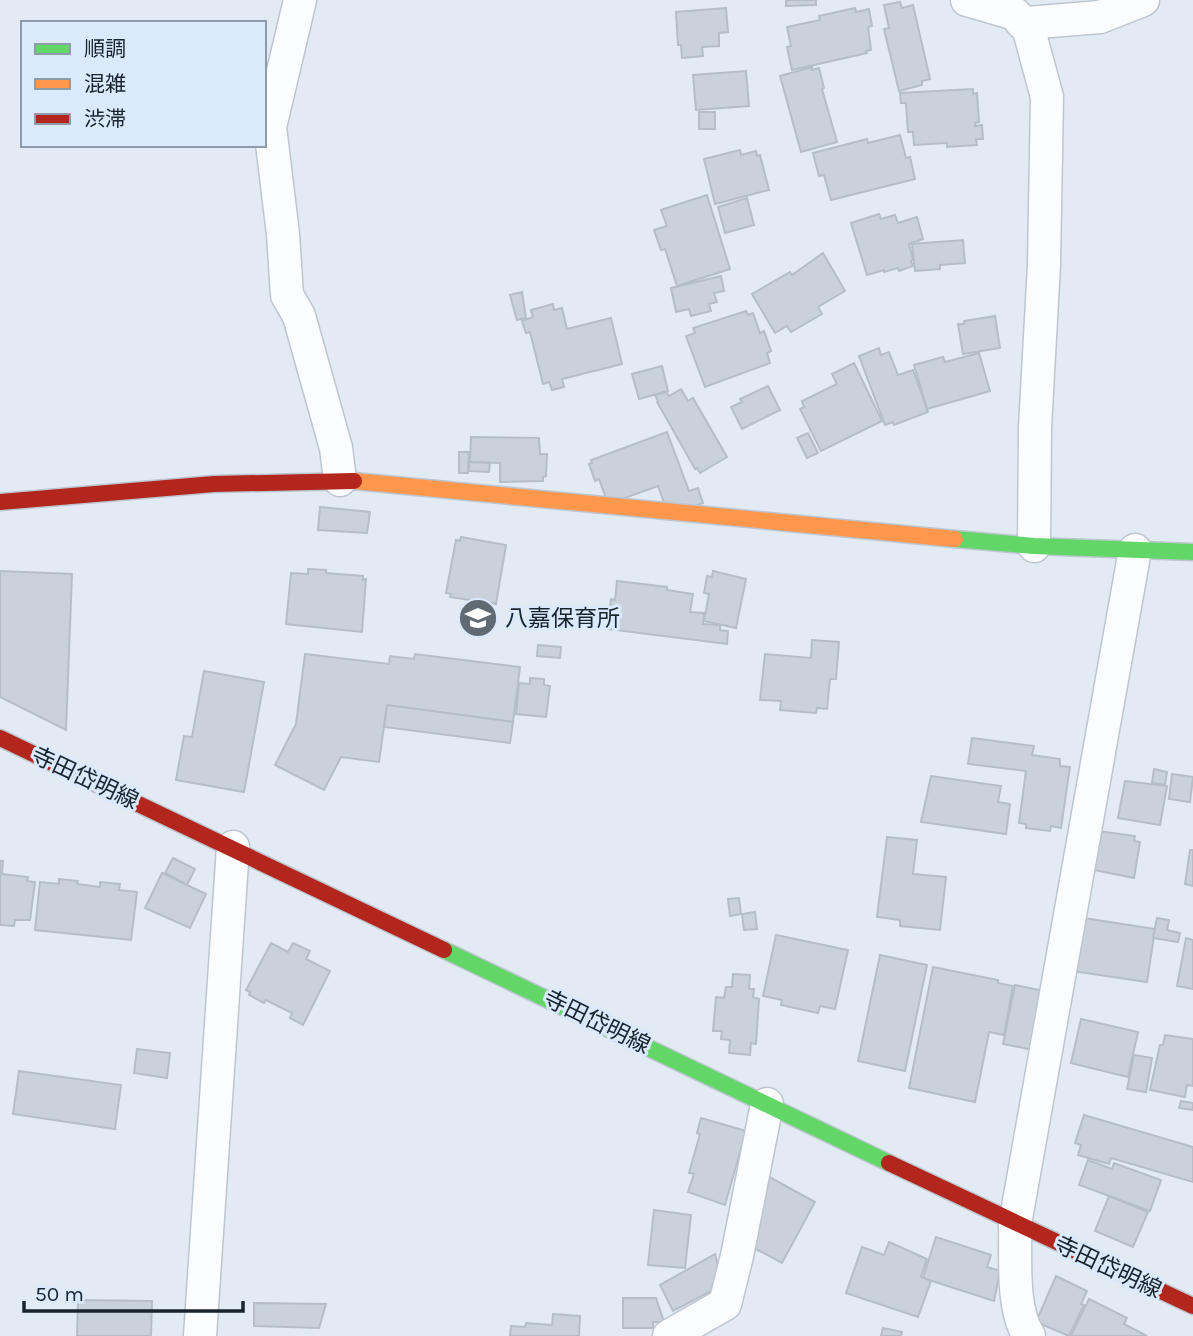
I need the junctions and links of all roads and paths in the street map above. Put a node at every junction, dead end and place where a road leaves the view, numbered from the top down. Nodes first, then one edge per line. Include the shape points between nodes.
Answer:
1 (300, 0) edge
2 (967, 0) edge
3 (1143, 0) edge
4 (1027, 23) junction
5 (340, 480) junction
6 (0, 502) edge
7 (1034, 546) junction
8 (1135, 550) junction
9 (1193, 552) edge
10 (0, 738) edge
11 (233, 847) junction
12 (767, 1104) junction
13 (1015, 1224) junction
14 (1193, 1306) edge
15 (200, 1336) edge
16 (669, 1336) edge
17 (1029, 1336) edge

1 - 5 street via 270,127 287,295 299,316 336,448
2 - 4 street via 1015,14
3 - 4 street via 1100,17
4 - 7 street via 1047,97
5 - 6 main road via 214,484
5 - 7 main road
7 - 8 main road
8 - 9 main road
8 - 13 street
10 - 11 main road, 寺田岱明線
11 - 12 main road, 寺田岱明線
11 - 15 street
12 - 13 main road, 寺田岱明線
12 - 16 street via 725,1304
13 - 14 main road, 寺田岱明線
13 - 17 street via 1018,1303

